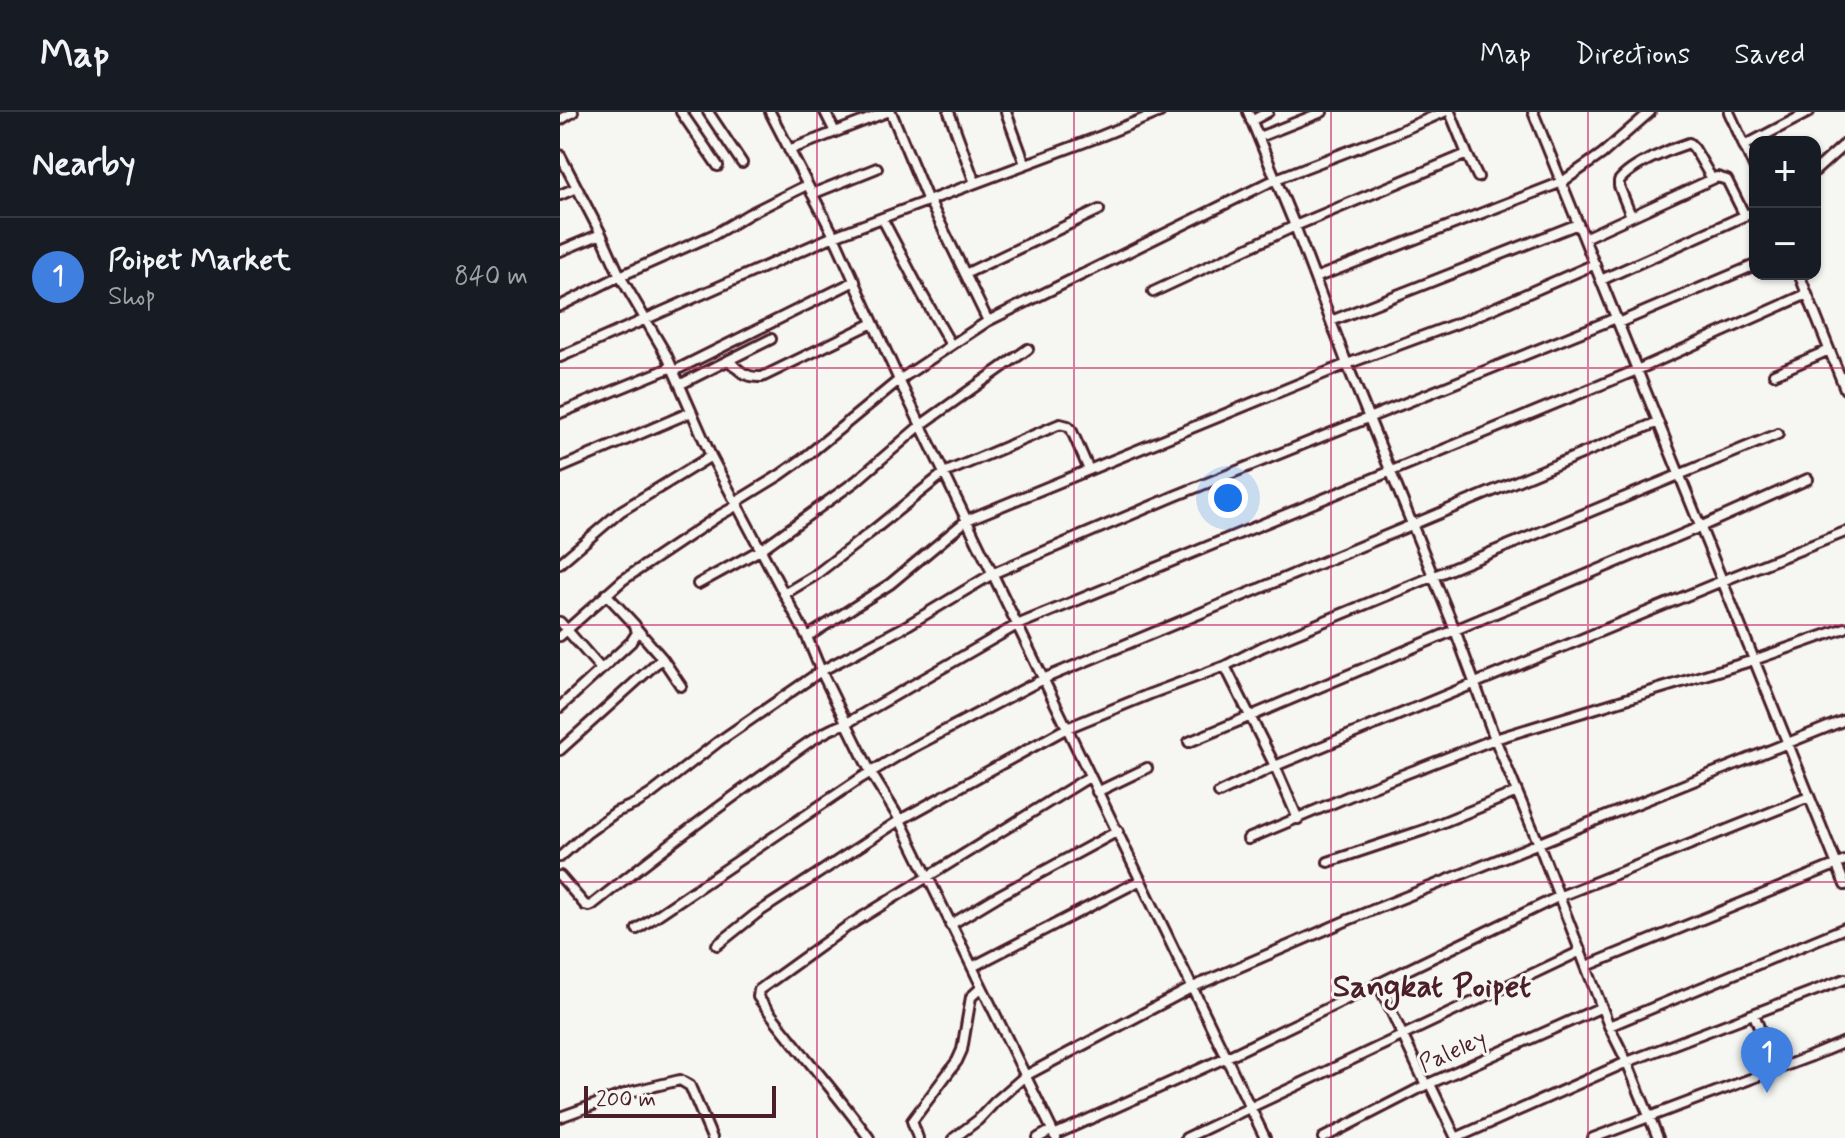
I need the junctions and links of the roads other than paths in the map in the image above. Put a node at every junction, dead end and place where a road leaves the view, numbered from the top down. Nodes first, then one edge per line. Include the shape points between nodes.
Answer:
1 (573, 112) edge
2 (681, 112) edge
3 (708, 112) edge
4 (770, 112) edge
5 (825, 112) edge
6 (889, 112) edge
7 (949, 112) edge
8 (1006, 112) edge
9 (1160, 112) edge
10 (1268, 112) edge
11 (1322, 112) edge
12 (1444, 112) edge
13 (1450, 112) edge
14 (1533, 112) edge
15 (1650, 112) edge
16 (1729, 112) edge
17 (1809, 112) edge
18 (1250, 116) edge
19 (560, 120) edge
20 (835, 132) junction
21 (1259, 137) junction
22 (1845, 144) edge
23 (1744, 146) junction
24 (789, 150) junction
25 (1467, 154) junction
26 (560, 155) edge
27 (1749, 156) edge
28 (742, 163) dead end
29 (1025, 164) junction
30 (718, 166) dead end
31 (1821, 166) edge
32 (877, 168) dead end
33 (1478, 177) dead end
34 (1276, 179) junction
35 (1712, 179) junction
36 (1562, 182) junction
37 (975, 183) junction
38 (576, 188) junction
39 (810, 190) junction
40 (560, 195) edge
41 (928, 200) junction
42 (1099, 210) dead end
43 (1749, 214) edge
44 (1631, 216) junction
45 (1745, 216) junction
46 (882, 218) junction
47 (1578, 224) junction
48 (1295, 226) junction
49 (601, 234) junction
50 (834, 236) junction
51 (1584, 238) junction
52 (560, 251) edge
53 (1595, 264) junction
54 (1749, 267) edge
55 (965, 274) junction
56 (620, 276) junction
57 (1315, 278) junction
58 (1601, 280) junction
59 (1801, 280) edge
60 (855, 281) junction
61 (1153, 292) dead end
62 (1807, 294) junction
63 (560, 306) edge
64 (645, 319) junction
65 (1617, 320) junction
66 (988, 321) junction
67 (1331, 321) junction
68 (873, 323) junction
69 (771, 339) dead end
70 (951, 345) junction
71 (1028, 349) dead end
72 (1829, 350) junction
73 (560, 357) edge
74 (729, 360) junction
75 (1347, 364) junction
76 (673, 369) junction
77 (1637, 370) junction
78 (1774, 374) dead end
79 (899, 380) junction
80 (681, 384) junction
81 (1845, 389) edge
82 (691, 412) junction
83 (560, 413) edge
84 (1369, 417) junction
85 (1658, 422) junction
86 (921, 425) junction
87 (1778, 434) dead end
88 (711, 456) junction
89 (560, 468) edge
90 (1089, 470) junction
91 (1390, 471) junction
92 (944, 473) junction
93 (1679, 474) junction
94 (1808, 479) dead end
95 (737, 504) junction
96 (967, 520) junction
97 (1412, 524) junction
98 (1700, 527) junction
99 (1845, 532) edge
100 (760, 550) junction
101 (560, 563) edge
102 (994, 573) junction
103 (1433, 576) junction
104 (1722, 581) junction
105 (698, 584) dead end
106 (606, 594) junction
107 (784, 594) junction
108 (560, 622) edge
109 (1017, 625) junction
110 (1845, 628) edge
111 (637, 629) junction
112 (1455, 630) junction
113 (563, 633) edge
114 (807, 637) junction
115 (662, 658) junction
116 (1754, 660) junction
117 (1225, 666) junction
118 (601, 669) junction
119 (821, 671) junction
120 (1043, 679) junction
121 (1475, 684) junction
122 (681, 686) dead end
123 (560, 707) edge
124 (1251, 716) junction
125 (1845, 720) edge
126 (847, 723) junction
127 (1067, 728) junction
128 (1495, 739) junction
129 (1189, 742) dead end
130 (1787, 742) junction
131 (560, 750) edge
132 (1275, 766) junction
133 (1147, 768) dead end
134 (871, 773) junction
135 (1089, 777) junction
136 (1097, 792) junction
137 (1517, 792) junction
138 (1219, 793) dead end
139 (1809, 797) junction
140 (1298, 819) junction
141 (900, 820) junction
142 (1118, 831) junction
143 (1248, 839) dead end
144 (1538, 842) junction
145 (560, 857) edge
146 (1328, 862) dead end
147 (1841, 862) edge
148 (560, 876) edge
149 (927, 876) junction
150 (1141, 880) junction
151 (1845, 885) edge
152 (1558, 897) junction
153 (950, 925) junction
154 (1845, 928) edge
155 (637, 929) dead end
156 (717, 945) dead end
157 (1581, 951) junction
158 (1587, 966) junction
159 (972, 967) junction
160 (1845, 979) edge
161 (1378, 983) junction
162 (982, 987) junction
163 (1193, 987) junction
164 (1602, 1007) junction
165 (1754, 1014) junction
166 (1609, 1026) junction
167 (1403, 1035) junction
168 (1845, 1042) edge
169 (1227, 1057) junction
170 (1627, 1062) junction
171 (1775, 1070) junction
172 (1025, 1076) junction
173 (1428, 1084) junction
174 (1251, 1107) junction
175 (1649, 1116) junction
176 (560, 1117) edge
177 (1054, 1134) edge
178 (712, 1138) edge
179 (869, 1138) edge
180 (918, 1138) edge
181 (954, 1138) edge
182 (1038, 1138) edge
183 (1186, 1138) edge
184 (1265, 1138) edge
185 (1323, 1138) edge
186 (1456, 1138) edge
187 (1593, 1138) edge
188 (1658, 1138) edge

1 - 19 street
2 - 30 street
3 - 28 street
4 - 24 street
5 - 20 street
6 - 20 street
6 - 41 street
7 - 37 street
8 - 29 street
9 - 29 street
10 - 18 street
11 - 21 street
12 - 34 street
13 - 25 street
14 - 36 street
15 - 36 street
16 - 23 street
17 - 23 street
18 - 21 street
20 - 24 street
21 - 34 street
22 - 31 street
23 - 27 street
24 - 39 street
25 - 33 street
25 - 48 street
26 - 38 street
29 - 37 street
32 - 39 street
34 - 48 street
34 - 66 street
35 - 44 street
35 - 44 street via 1691,145 1667,152 1620,179
35 - 45 street via 1727,180
36 - 47 street
36 - 57 street
37 - 41 street
38 - 40 street
38 - 49 street
39 - 50 street
39 - 56 street
41 - 46 street
41 - 55 street
42 - 55 street
43 - 45 street
44 - 51 street
45 - 58 street
46 - 50 street
46 - 70 street
47 - 51 street
47 - 67 street
48 - 57 street
48 - 61 street
49 - 52 street
49 - 56 street
50 - 60 street
50 - 64 street
51 - 53 street
53 - 58 street
53 - 75 street
54 - 65 street
55 - 66 street
56 - 63 street
56 - 64 street
57 - 67 street
58 - 65 street
59 - 62 street
60 - 68 street
60 - 76 street
62 - 72 street
62 - 77 street
64 - 73 street
64 - 76 street
65 - 77 street
65 - 84 street
66 - 70 street
67 - 75 street
68 - 74 street via 762,377 740,372
68 - 79 street
69 - 74 street
70 - 79 street
71 - 86 street
72 - 78 street
72 - 81 street
74 - 80 street
75 - 84 street
75 - 90 street
76 - 80 street
76 - 83 street
77 - 85 street
77 - 91 street
79 - 86 street
79 - 95 street via 804,458
80 - 82 street
82 - 88 street
82 - 89 street
84 - 91 street
84 - 102 street
85 - 93 street
85 - 97 street
86 - 92 street
86 - 100 street via 856,481
87 - 93 street
88 - 95 street
88 - 101 street via 621,511
90 - 92 street via 1071,429 1060,424
90 - 96 street
91 - 97 street
91 - 109 street
92 - 96 street
92 - 107 street
93 - 98 street
93 - 103 street
94 - 98 street
95 - 100 street
95 - 106 street
96 - 102 street
96 - 114 street via 890,584
97 - 103 street
97 - 120 street
98 - 104 street
98 - 112 street
99 - 104 street
100 - 105 street
100 - 107 street
102 - 109 street
102 - 119 street
103 - 112 street
103 - 117 street
104 - 116 street
104 - 121 street
106 - 111 street
106 - 113 street
107 - 114 street
108 - 113 street
109 - 120 street
109 - 126 street
110 - 116 street
111 - 115 street
111 - 118 street via 631,642
112 - 121 street
112 - 124 street
113 - 118 street
114 - 119 street
115 - 122 street
115 - 131 street
116 - 128 street
116 - 130 street
117 - 124 street
117 - 127 street
118 - 123 street
119 - 126 street
119 - 145 street via 651,794 616,812
120 - 127 street
120 - 134 street
121 - 128 street
121 - 132 street
124 - 129 street
124 - 132 street
125 - 130 street
126 - 134 street
126 - 148 street via 817,737 746,787 592,905 585,905
127 - 135 street
127 - 141 street
128 - 137 street
128 - 140 street
130 - 139 street
130 - 144 street
132 - 138 street
132 - 140 street
133 - 136 street
134 - 141 street
134 - 155 street
135 - 136 street
135 - 149 street
136 - 142 street
137 - 144 street
137 - 146 street
139 - 147 street
139 - 152 street
140 - 143 street
141 - 149 street
141 - 156 street
142 - 150 street
142 - 153 street
144 - 152 street
144 - 163 street
147 - 151 street
147 - 158 street
149 - 153 street
149 - 179 street via 758,993
150 - 159 street
150 - 163 street
152 - 157 street
152 - 161 street
153 - 159 street
154 - 166 street
157 - 158 street
157 - 167 street
158 - 164 street
159 - 162 street
160 - 165 street
161 - 167 street
161 - 169 street
162 - 172 street
162 - 180 street via 971,997 957,1061 912,1121
163 - 169 street
163 - 172 street
164 - 166 street
164 - 173 street, Paleley
165 - 170 street
165 - 171 street
166 - 170 street
167 - 173 street
167 - 174 street
168 - 171 street
169 - 174 street
169 - 177 street
170 - 175 street
170 - 186 street
171 - 175 street
172 - 177 street
172 - 181 street
173 - 185 street, Paleley
173 - 186 street
174 - 183 street
174 - 184 street
175 - 187 street
175 - 188 street
176 - 178 street via 680,1080 690,1086
177 - 182 street

